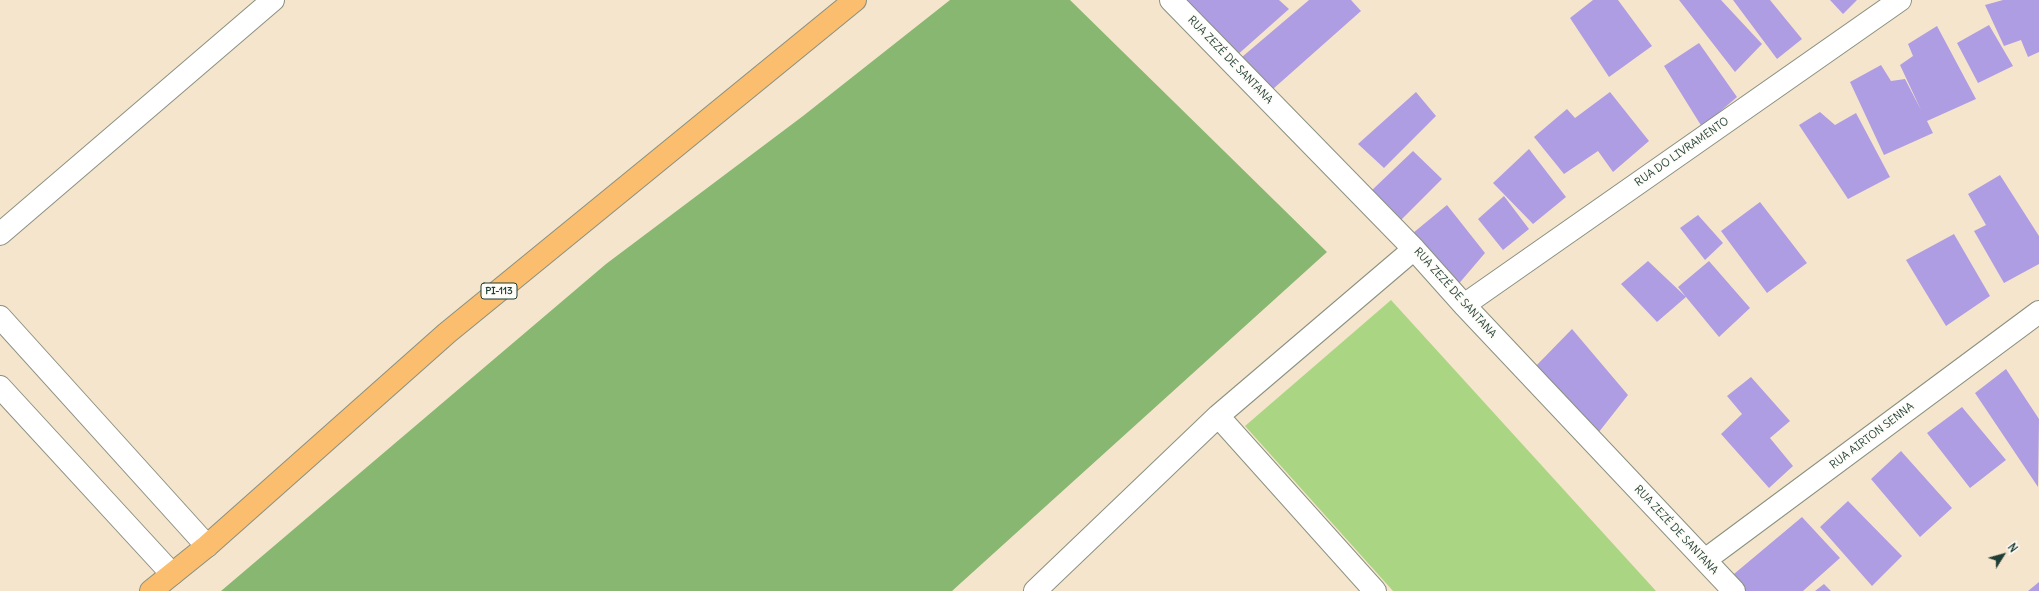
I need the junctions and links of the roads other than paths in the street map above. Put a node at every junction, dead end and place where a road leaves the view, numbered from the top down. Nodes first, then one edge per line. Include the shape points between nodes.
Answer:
1 (273, 0) edge
2 (855, 0) edge
3 (1171, 0) edge
4 (1900, 0) edge
5 (0, 234) edge
6 (1414, 248) junction
7 (1464, 305) junction
8 (2039, 312) edge
9 (0, 317) edge
10 (0, 387) edge
11 (1218, 416) junction
12 (207, 546) junction
13 (1705, 560) junction
14 (172, 574) junction
15 (1038, 590) edge
16 (151, 591) edge
17 (1375, 591) edge
18 (1734, 591) edge

1 - 5 street
2 - 12 main road, PI-113 via 447,333
3 - 6 street, RUA ZEZÉ DE SANTANA
4 - 7 street, RUA DO LIVRAMENTO
6 - 7 street, RUA ZEZÉ DE SANTANA
6 - 11 street
7 - 13 street, RUA ZEZÉ DE SANTANA
8 - 13 street, RUA AIRTON SENNA
9 - 12 street
10 - 14 street
11 - 15 street
11 - 17 street
12 - 14 main road, PI-113
13 - 18 street, RUA ZEZÉ DE SANTANA
14 - 16 main road, PI-113

